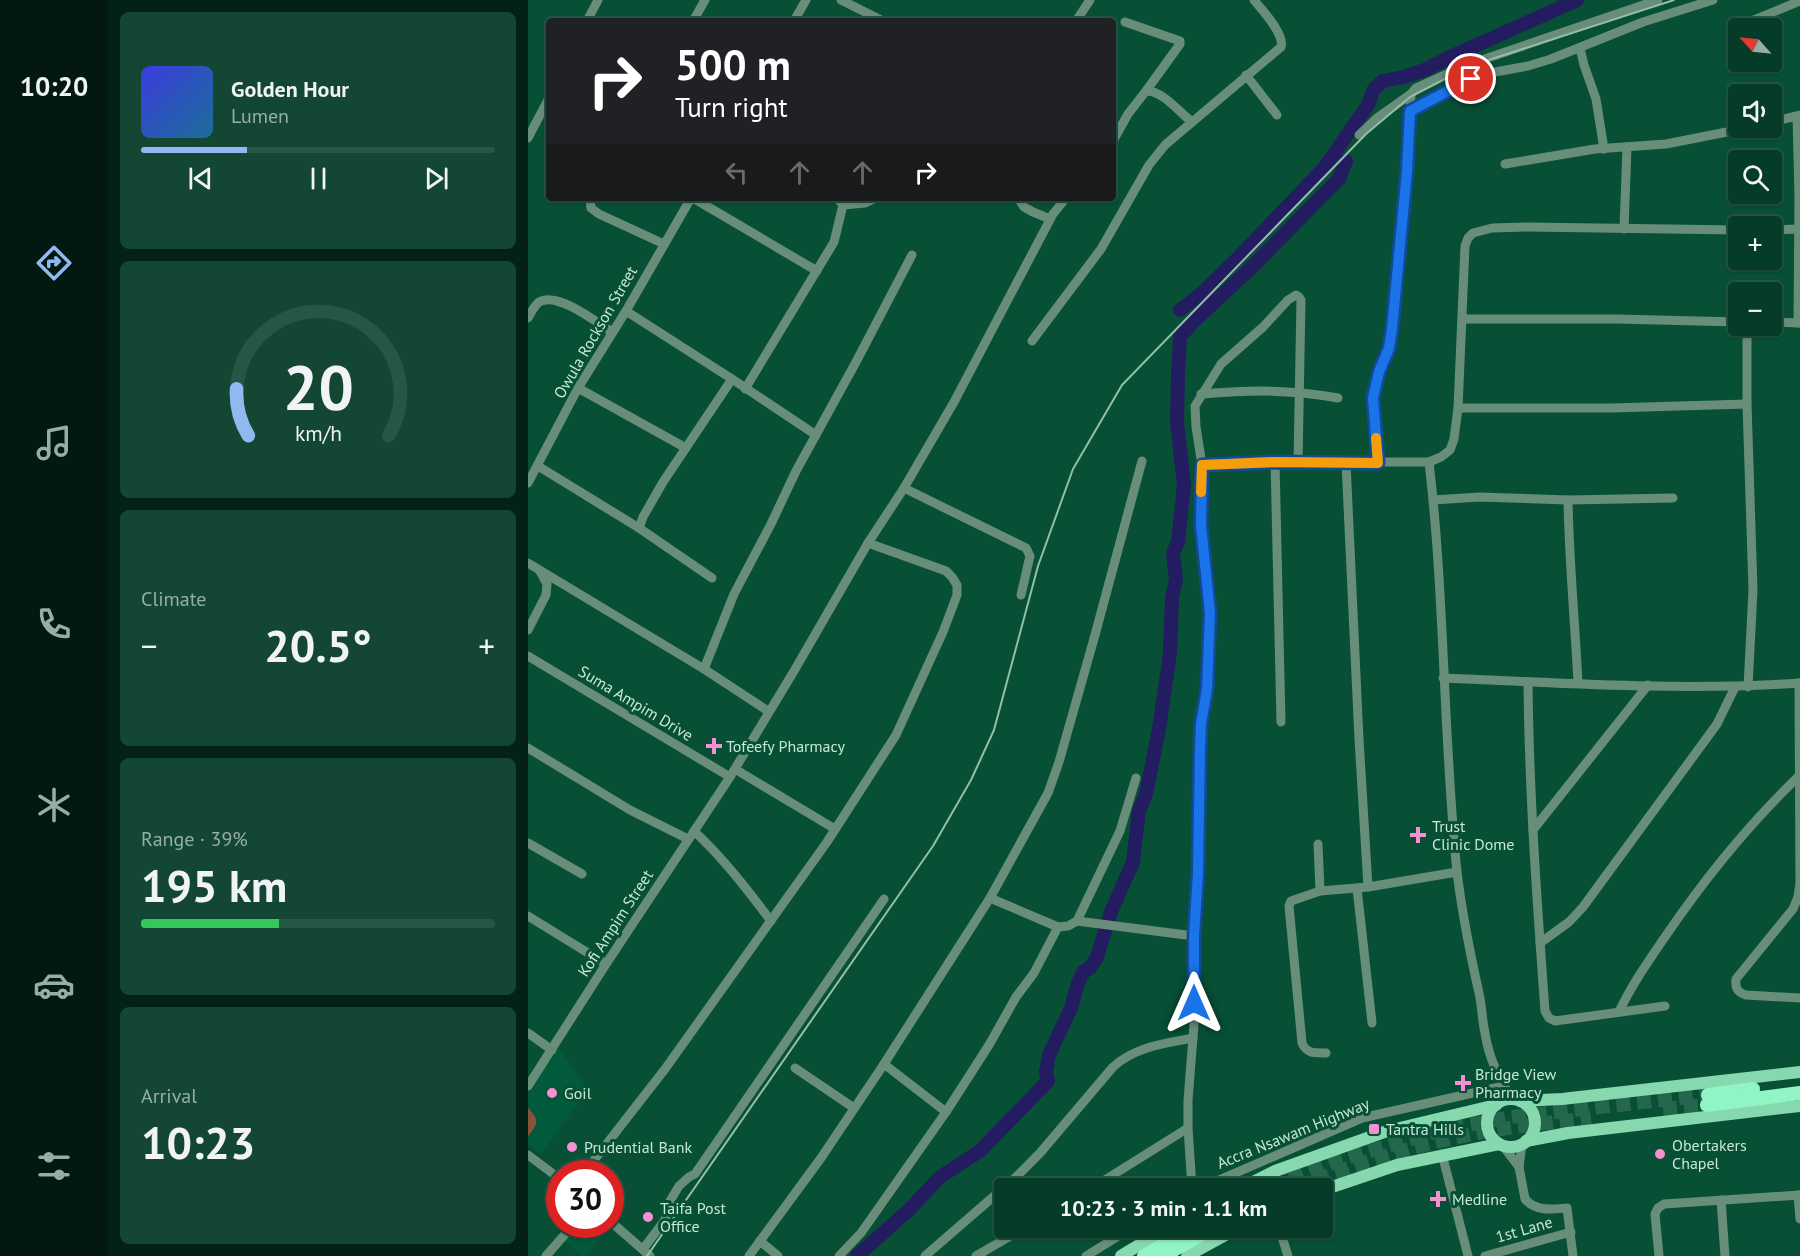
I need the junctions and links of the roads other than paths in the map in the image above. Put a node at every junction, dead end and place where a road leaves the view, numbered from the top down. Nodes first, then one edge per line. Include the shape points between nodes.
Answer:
1 (597, 0) edge
2 (705, 0) edge
3 (806, 0) edge
4 (841, 0) edge
5 (1090, 0) edge
6 (1254, 0) edge
7 (1658, 0) edge
8 (1713, 0) edge
9 (1800, 1) edge
10 (588, 18) edge
11 (695, 18) edge
12 (796, 18) edge
13 (877, 18) edge
14 (1078, 18) edge
15 (1759, 18) edge
16 (1125, 22) dead end
17 (1580, 48) junction
18 (1246, 75) junction
19 (1146, 91) junction
20 (1411, 94) junction
21 (546, 104) edge
22 (1410, 111) junction
23 (1277, 114) dead end
24 (1798, 116) edge
25 (1782, 120) edge
26 (1192, 122) junction
27 (1728, 132) edge
28 (1359, 135) dead end
29 (1116, 136) edge
30 (528, 138) edge
31 (1627, 147) junction
32 (1604, 149) junction
33 (1505, 164) dead end
34 (590, 201) edge
35 (690, 201) edge
36 (697, 201) edge
37 (840, 201) edge
38 (869, 201) edge
39 (1020, 201) edge
40 (1064, 201) edge
41 (1799, 216) edge
42 (1050, 219) junction
43 (1624, 229) junction
44 (1798, 229) junction
45 (1728, 230) edge
46 (1782, 230) edge
47 (664, 244) junction
48 (912, 255) dead end
49 (817, 271) junction
50 (626, 311) junction
51 (528, 318) edge
52 (1462, 319) junction
53 (1728, 322) edge
54 (1782, 322) edge
55 (1799, 322) edge
56 (612, 332) junction
57 (1748, 336) edge
58 (1032, 341) dead end
59 (732, 379) junction
60 (578, 388) junction
61 (745, 389) junction
62 (1299, 391) junction
63 (1201, 394) junction
64 (1338, 398) dead end
65 (1747, 404) junction
66 (1458, 408) junction
67 (816, 435) junction
68 (686, 448) junction
69 (1142, 461) dead end
70 (1275, 462) junction
71 (1429, 462) junction
72 (1298, 463) junction
73 (1346, 463) junction
74 (1378, 463) junction
75 (1202, 465) junction
76 (538, 466) junction
77 (528, 483) edge
78 (904, 488) junction
79 (1672, 498) dead end
80 (1433, 500) junction
81 (1569, 500) junction
82 (639, 528) junction
83 (868, 543) junction
84 (528, 563) edge
85 (540, 571) junction
86 (712, 578) dead end
87 (1021, 595) dead end
88 (528, 630) edge
89 (528, 656) edge
90 (704, 669) junction
91 (1443, 678) junction
92 (1528, 682) junction
93 (1578, 683) junction
94 (1799, 683) edge
95 (1648, 685) junction
96 (1735, 687) junction
97 (1748, 687) junction
98 (768, 711) junction
99 (1281, 722) dead end
100 (528, 748) edge
101 (732, 773) junction
102 (1799, 776) edge
103 (1136, 778) dead end
104 (835, 829) junction
105 (1533, 830) junction
106 (691, 835) junction
107 (528, 843) edge
108 (1318, 844) dead end
109 (1457, 872) junction
110 (582, 874) dead end
111 (1368, 887) junction
112 (1357, 888) junction
113 (1320, 891) junction
114 (990, 898) junction
115 (884, 899) dead end
116 (528, 916) edge
117 (771, 921) junction
118 (1077, 921) junction
119 (1058, 927) junction
120 (1194, 936) junction
121 (1540, 943) junction
122 (606, 964) junction
123 (1800, 998) edge
124 (1665, 1006) dead end
125 (1619, 1012) junction
126 (1372, 1023) dead end
127 (528, 1033) edge
128 (1192, 1038) junction
129 (552, 1050) junction
130 (1326, 1053) dead end
131 (884, 1064) junction
132 (795, 1068) dead end
133 (1800, 1072) edge
134 (1800, 1084) edge
135 (1501, 1085) junction
136 (528, 1086) edge
137 (1800, 1093) edge
138 (1516, 1101) junction
139 (1497, 1105) junction
140 (1800, 1106) edge
141 (854, 1108) junction
142 (946, 1112) junction
143 (1188, 1128) junction
144 (1524, 1143) junction
145 (1501, 1145) junction
146 (1442, 1154) junction
147 (528, 1155) edge
148 (594, 1160) edge
149 (1519, 1167) junction
150 (546, 1168) edge
151 (1108, 1178) edge
152 (1191, 1178) edge
153 (1224, 1178) edge
154 (1261, 1178) edge
155 (1333, 1187) edge
156 (1799, 1195) edge
157 (1721, 1200) junction
158 (1800, 1219) edge
159 (1571, 1232) junction
160 (624, 1233) edge
161 (562, 1238) edge
162 (1007, 1238) edge
163 (1115, 1238) edge
164 (1151, 1238) edge
165 (1175, 1238) edge
166 (1195, 1238) edge
167 (1220, 1238) edge
168 (1283, 1238) edge
169 (760, 1241) junction
170 (646, 1252) edge
171 (1499, 1254) edge
172 (546, 1256) edge
173 (749, 1256) edge
174 (778, 1256) edge
175 (839, 1256) edge
176 (925, 1256) edge
177 (976, 1256) edge
178 (1086, 1256) edge
179 (1121, 1256) edge
180 (1144, 1256) edge
181 (1163, 1256) edge
182 (1187, 1256) edge
183 (1288, 1256) edge
184 (1468, 1256) edge
185 (1485, 1256) edge
186 (1573, 1256) edge
187 (1659, 1256) edge
188 (1725, 1256) edge

1 - 10 street
2 - 11 street
3 - 12 street
4 - 13 street
5 - 14 street
6 - 18 street via 1283,43
7 - 20 street via 1464,66
8 - 17 street via 1643,22
9 - 15 street
16 - 19 street via 1180,41
17 - 22 street via 1528,66 1484,74
17 - 32 street via 1596,99
18 - 23 street
18 - 26 street
19 - 26 street via 1162,95
19 - 29 street
20 - 22 street
20 - 28 street
21 - 30 street
22 - 74 street via 1392,329 1373,398
24 - 25 street
24 - 41 street
26 - 58 street via 1149,165 1101,249
27 - 31 street
31 - 32 street
31 - 43 street
32 - 33 street
34 - 47 street via 591,208 599,214
35 - 47 street, Owula Rockson Street
36 - 49 street
37 - 38 street
37 - 49 street via 834,242
39 - 42 street via 1024,207
40 - 42 street, Kofi Ampim Street
41 - 44 street
42 - 78 street, Kofi Ampim Street
43 - 45 street
43 - 52 street via 1528,227 1473,233 1465,246
44 - 46 street
44 - 55 street
47 - 50 street, Owula Rockson Street
48 - 67 street
49 - 61 street
50 - 56 street, Owula Rockson Street
50 - 59 street
51 - 56 street via 541,301 558,300
52 - 53 street
52 - 66 street
54 - 55 street
56 - 60 street, Owula Rockson Street
57 - 65 street
59 - 61 street
59 - 68 street
60 - 68 street
60 - 76 street, Owula Rockson Street
61 - 67 street
62 - 63 street
62 - 63 street via 1301,300 1296,295 1221,364
62 - 64 street
62 - 72 street
63 - 75 street via 1195,406
65 - 66 street
65 - 97 street via 1753,590
66 - 71 street via 1450,450
67 - 90 street via 734,594
68 - 82 street
69 - 114 street via 1059,762 1048,793
70 - 72 street
70 - 75 street
70 - 99 street
71 - 74 street
71 - 80 street
72 - 73 street
73 - 74 street
73 - 111 street
75 - 120 street via 1201,525 1210,613 1207,689 1201,724
76 - 77 street, Owula Rockson Street
76 - 82 street
78 - 83 street, Kofi Ampim Street
78 - 87 street via 1026,548 1030,556
79 - 81 street
80 - 81 street
80 - 91 street
81 - 93 street
82 - 86 street
83 - 98 street, Kofi Ampim Street
83 - 104 street via 945,572 957,585 957,595 896,735
84 - 85 street
85 - 88 street via 547,584 546,595
85 - 90 street
89 - 101 street, Suma Ampim Drive
90 - 98 street
91 - 92 street
91 - 109 street
92 - 93 street
92 - 105 street
93 - 95 street
94 - 97 street
94 - 102 street
95 - 96 street
95 - 105 street
96 - 97 street
96 - 121 street via 1717,724 1582,907
98 - 101 street, Kofi Ampim Street
100 - 106 street via 630,810
101 - 104 street, Suma Ampim Drive
101 - 106 street, Kofi Ampim Street
102 - 123 street via 1798,897 1793,909 1736,979 1735,986 1746,995
102 - 125 street via 1754,822 1690,900
103 - 118 street via 1120,831
104 - 117 street
105 - 121 street
106 - 117 street via 710,845
106 - 122 street, Kofi Ampim Street
107 - 110 street
108 - 113 street
109 - 111 street
109 - 135 street via 1485,1034
111 - 112 street
112 - 113 street
112 - 126 street
113 - 130 street via 1294,899 1289,906 1302,1043 1310,1053
114 - 119 street
114 - 131 street
115 - 170 street via 695,1174 679,1186
116 - 122 street
117 - 148 street
118 - 119 street
118 - 120 street
119 - 142 street via 1034,973
120 - 128 street
121 - 125 street via 1545,1011 1549,1018 1555,1021
122 - 129 street, Kofi Ampim Street
124 - 125 street
127 - 129 street
128 - 143 street
128 - 176 street via 1148,1048 1120,1060 1040,1153
129 - 136 street, Kofi Ampim Street
131 - 141 street
131 - 142 street
132 - 141 street
133 - 138 main road
134 - 137 highway via 1708,1100
135 - 138 street
135 - 139 street
135 - 153 street, Accra Nsawam Highway via 1362,1118
138 - 139 main road
138 - 144 main road via 1534,1116 1533,1131
139 - 145 main road via 1487,1126
139 - 154 main road via 1387,1131
140 - 144 main road via 1569,1133
141 - 169 street
142 - 175 street via 861,1233
143 - 151 street
143 - 152 street
144 - 145 main road
144 - 149 street
145 - 146 main road
145 - 149 street
146 - 155 main road
146 - 184 street
147 - 150 street
149 - 159 street via 1525,1199 1543,1209 1568,1208
156 - 157 street
156 - 158 street
157 - 187 street via 1664,1204 1658,1208 1655,1214
157 - 188 street
159 - 171 street, 1st Lane
159 - 186 street
160 - 170 street
161 - 172 street
162 - 177 street
163 - 178 street
164 - 179 main road
165 - 180 highway
166 - 181 highway
167 - 182 main road
168 - 183 street
169 - 173 street
169 - 174 street
171 - 185 street, 1st Lane

